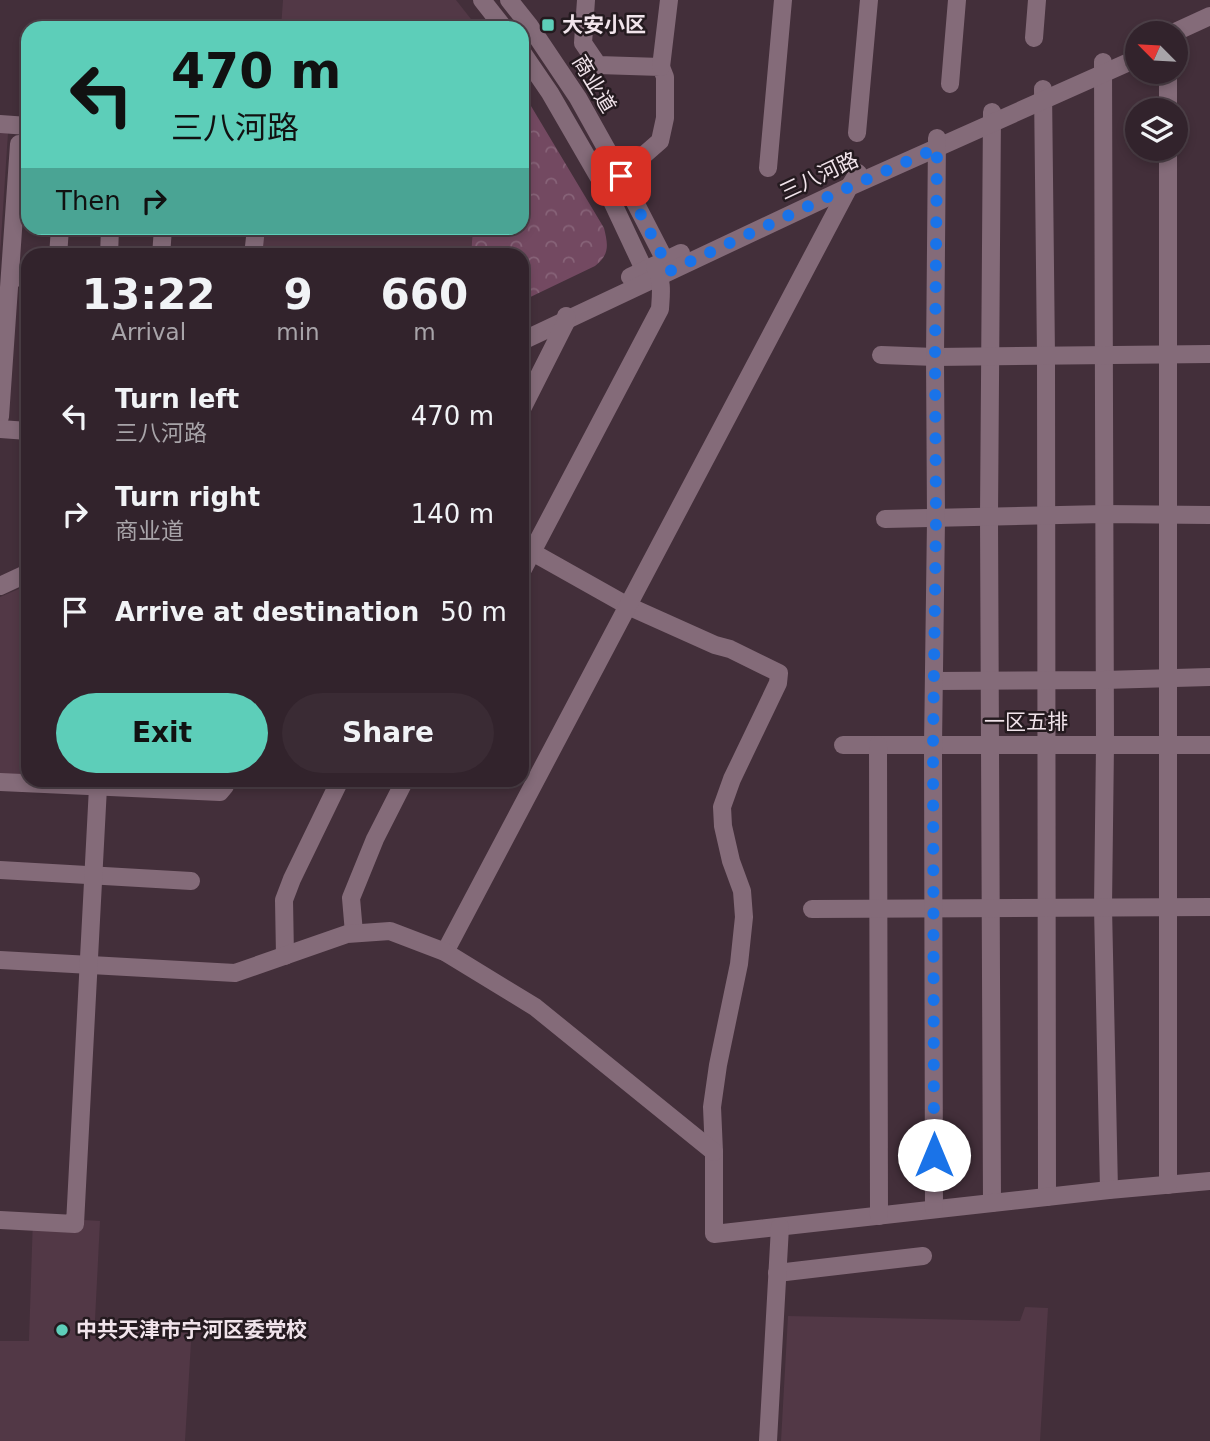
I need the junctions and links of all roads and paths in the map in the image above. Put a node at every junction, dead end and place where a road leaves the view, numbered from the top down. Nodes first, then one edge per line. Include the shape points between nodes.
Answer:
1 (482, 0) edge
2 (509, 0) edge
3 (586, 0) edge
4 (669, 0) edge
5 (782, 0) edge
6 (869, 0) edge
7 (957, 0) edge
8 (1037, 0) edge
9 (1210, 16) edge
10 (498, 21) edge
11 (524, 21) edge
12 (1188, 26) edge
13 (1210, 26) edge
14 (529, 27) edge
15 (1188, 36) edge
16 (1034, 38) dead end
17 (1125, 55) edge
18 (529, 62) edge
19 (1125, 62) edge
20 (661, 67) junction
21 (1103, 68) junction
22 (950, 84) dead end
23 (1043, 94) junction
24 (992, 118) junction
25 (0, 124) edge
26 (21, 125) edge
27 (857, 132) dead end
28 (937, 143) junction
29 (19, 144) dead end
30 (1168, 161) edge
31 (768, 168) dead end
32 (621, 176) junction
33 (854, 180) junction
34 (657, 270) junction
35 (19, 277) edge
36 (566, 315) junction
37 (529, 328) edge
38 (529, 337) edge
39 (881, 355) dead end
40 (1104, 355) junction
41 (1168, 355) junction
42 (1210, 355) edge
43 (991, 356) junction
44 (1046, 356) junction
45 (935, 357) junction
46 (529, 394) edge
47 (0, 417) edge
48 (0, 429) edge
49 (21, 430) edge
50 (1104, 514) junction
51 (1168, 514) junction
52 (1210, 514) edge
53 (1046, 515) junction
54 (989, 517) junction
55 (885, 519) dead end
56 (936, 519) junction
57 (532, 552) junction
58 (529, 557) edge
59 (21, 564) edge
60 (0, 574) edge
61 (21, 576) edge
62 (0, 586) edge
63 (628, 606) junction
64 (1210, 677) edge
65 (1168, 679) junction
66 (1104, 680) junction
67 (935, 681) junction
68 (1046, 681) junction
69 (990, 682) junction
70 (843, 745) dead end
71 (878, 745) junction
72 (933, 745) junction
73 (990, 745) junction
74 (1046, 745) junction
75 (1168, 745) junction
76 (1210, 745) edge
77 (1105, 746) junction
78 (0, 782) edge
79 (21, 783) edge
80 (82, 787) edge
81 (224, 787) edge
82 (337, 787) edge
83 (401, 787) edge
84 (98, 788) junction
85 (0, 870) edge
86 (94, 876) junction
87 (191, 881) dead end
88 (1103, 907) junction
89 (1168, 907) junction
90 (879, 908) junction
91 (934, 908) junction
92 (991, 908) junction
93 (1047, 908) junction
94 (1210, 908) edge
95 (812, 909) dead end
96 (354, 933) junction
97 (445, 952) junction
98 (285, 956) junction
99 (0, 960) edge
100 (89, 964) junction
101 (714, 1152) junction
102 (1210, 1181) edge
103 (1168, 1185) junction
104 (1109, 1190) junction
105 (1047, 1197) junction
106 (992, 1203) junction
107 (934, 1209) junction
108 (879, 1216) junction
109 (0, 1220) edge
110 (780, 1227) junction
111 (923, 1256) dead end
112 (777, 1273) junction
113 (768, 1441) edge

1 - 10 street
2 - 11 street, 商业道
3 - 20 street via 583,43 598,65
4 - 20 street
5 - 31 street
6 - 27 street
7 - 22 street
8 - 16 street
9 - 12 street
13 - 15 street
14 - 32 street, 商业道 via 564,75
17 - 21 street, 三八河路
18 - 34 street, 商业道
19 - 21 street, 三八河路
20 - 32 street via 665,76 660,141
21 - 23 street, 三八河路
21 - 40 street
23 - 24 street, 三八河路
23 - 44 street
24 - 28 street, 三八河路
24 - 43 street
25 - 26 street
28 - 33 street, 三八河路
28 - 45 street
29 - 35 street
30 - 41 street
32 - 34 street, 商业道
33 - 34 street, 三八河路
33 - 63 street
34 - 36 street, 三八河路
34 - 57 street via 660,309
35 - 47 street
36 - 37 street, 三八河路
36 - 38 street, 三八河路
36 - 46 street
39 - 45 street
40 - 41 street
40 - 44 street
40 - 50 street
41 - 42 street
41 - 51 street
43 - 44 street
43 - 45 street
43 - 54 street
44 - 53 street
45 - 56 street
48 - 49 street
50 - 51 street
50 - 53 street
50 - 66 street
51 - 52 street
51 - 65 street
53 - 54 street
53 - 68 street
54 - 56 street
54 - 69 street
55 - 56 street
56 - 67 street
57 - 58 street
57 - 63 street
59 - 60 street
61 - 62 street
63 - 97 street
63 - 101 street via 779,673 722,807 744,917 712,1107
64 - 65 street
65 - 66 street
65 - 75 street
66 - 68 street
66 - 77 street
67 - 69 street
67 - 72 street
68 - 69 street
68 - 74 street
69 - 73 street
70 - 71 street, 一区五排
71 - 72 street, 一区五排
71 - 90 street
72 - 73 street, 一区五排
72 - 91 street
73 - 74 street, 一区五排
73 - 92 street
74 - 77 street, 一区五排
74 - 93 street
75 - 76 street, 一区五排
75 - 77 street, 一区五排
75 - 89 street
77 - 88 street
78 - 79 street
80 - 84 street
81 - 84 street via 220,792
82 - 98 street via 284,900
83 - 96 street via 351,898
84 - 86 street
85 - 86 street
86 - 87 street
86 - 100 street
88 - 89 street
88 - 93 street
88 - 104 street
89 - 94 street
89 - 103 street
90 - 91 street
90 - 95 street
90 - 108 street
91 - 92 street
91 - 107 street
92 - 93 street
92 - 106 street
93 - 105 street
96 - 97 street via 390,931
96 - 98 street
97 - 101 street via 536,1007
98 - 100 street via 235,973
99 - 100 street
100 - 109 street via 75,1224
101 - 110 street via 714,1234
102 - 103 street
103 - 104 street
104 - 105 street
105 - 106 street
106 - 107 street
107 - 108 street
108 - 110 street
110 - 112 street
111 - 112 street
112 - 113 street

